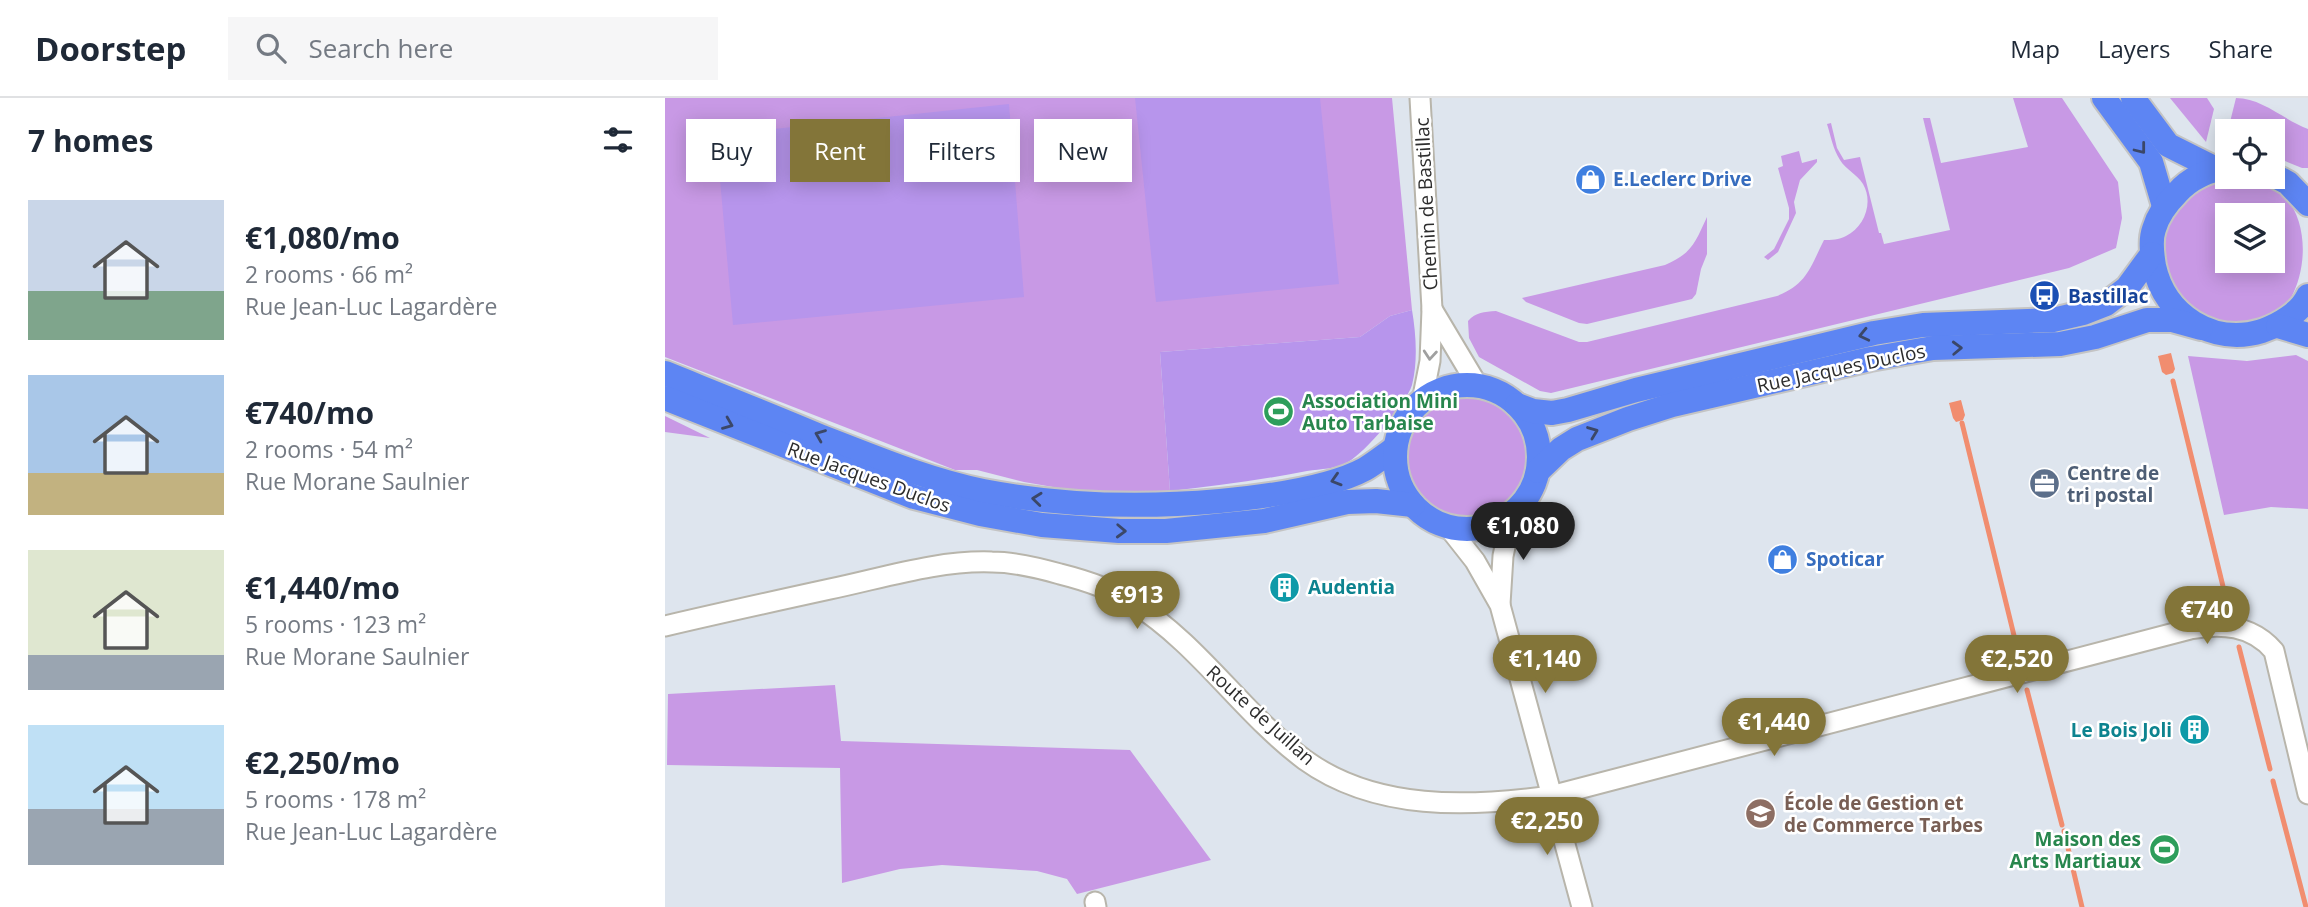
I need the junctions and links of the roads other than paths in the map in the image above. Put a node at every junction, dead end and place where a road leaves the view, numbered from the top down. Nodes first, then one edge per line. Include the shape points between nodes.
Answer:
1 (1420, 98) edge
2 (2104, 98) edge
3 (2133, 98) edge
4 (2215, 165) edge
5 (2215, 171) edge
6 (2290, 181) edge
7 (2308, 204) edge
8 (2164, 206) junction
9 (2152, 254) junction
10 (2308, 296) edge
11 (1433, 309) junction
12 (2278, 326) junction
13 (2201, 328) junction
14 (2308, 335) edge
15 (665, 373) edge
16 (1478, 386) junction
17 (665, 398) edge
18 (1422, 401) junction
19 (1517, 405) junction
20 (1395, 447) junction
21 (1538, 471) junction
22 (1413, 505) junction
23 (1512, 514) junction
24 (1450, 528) junction
25 (1500, 605) junction
26 (665, 626) edge
27 (2305, 768) edge
28 (2308, 794) edge
29 (1551, 796) junction
30 (1581, 907) edge

1 - 11 street, Chemin de Bastillac
2 -> 8 main road via 2151,162
3 - 4 main road via 2168,145
5 - 8 main road via 2186,183
6 - 7 main road
8 - 9 main road via 2153,229
9 - 13 main road via 2158,283 2172,307
9 -> 19 main road, Rue Jacques Duclos via 2127,288 2106,304 2083,313 2053,320 1886,331 1568,410 1542,412
10 - 12 main road
11 - 16 street, Chemin de Bastillac
11 -> 18 street, Chemin de Bastillac
12 - 13 main road, Rue Jacques Duclos via 2247,335 2221,335
12 - 14 main road
21 -> 13 main road, Rue Jacques Duclos via 1577,439 1628,419 1870,359 1933,348 2060,344 2147,320 2172,320
20 -> 15 main road, Rue Jacques Duclos via 1365,469 1340,479 1233,500 1118,506 1027,498 910,470
16 - 18 main road via 1439,391
16 - 19 main road via 1499,392
17 -> 22 main road, Rue Jacques Duclos via 914,497 1042,525 1165,531 1264,521 1347,502
18 - 20 main road via 1409,414
19 - 21 main road via 1536,435
20 - 22 main road via 1401,488
21 - 23 main road via 1533,488
22 - 24 main road
23 - 24 main road via 1471,530
23 - 25 street
24 - 25 street
25 - 29 street
26 - 29 street, Route de Juillan via 935,566 993,562 1058,573 1133,602 1177,637 1306,760 1339,779 1373,792 1447,804
27 - 28 street, Route de Juillan
27 - 29 street, Route de Juillan via 2274,651 2252,632 2215,625
29 - 30 street

